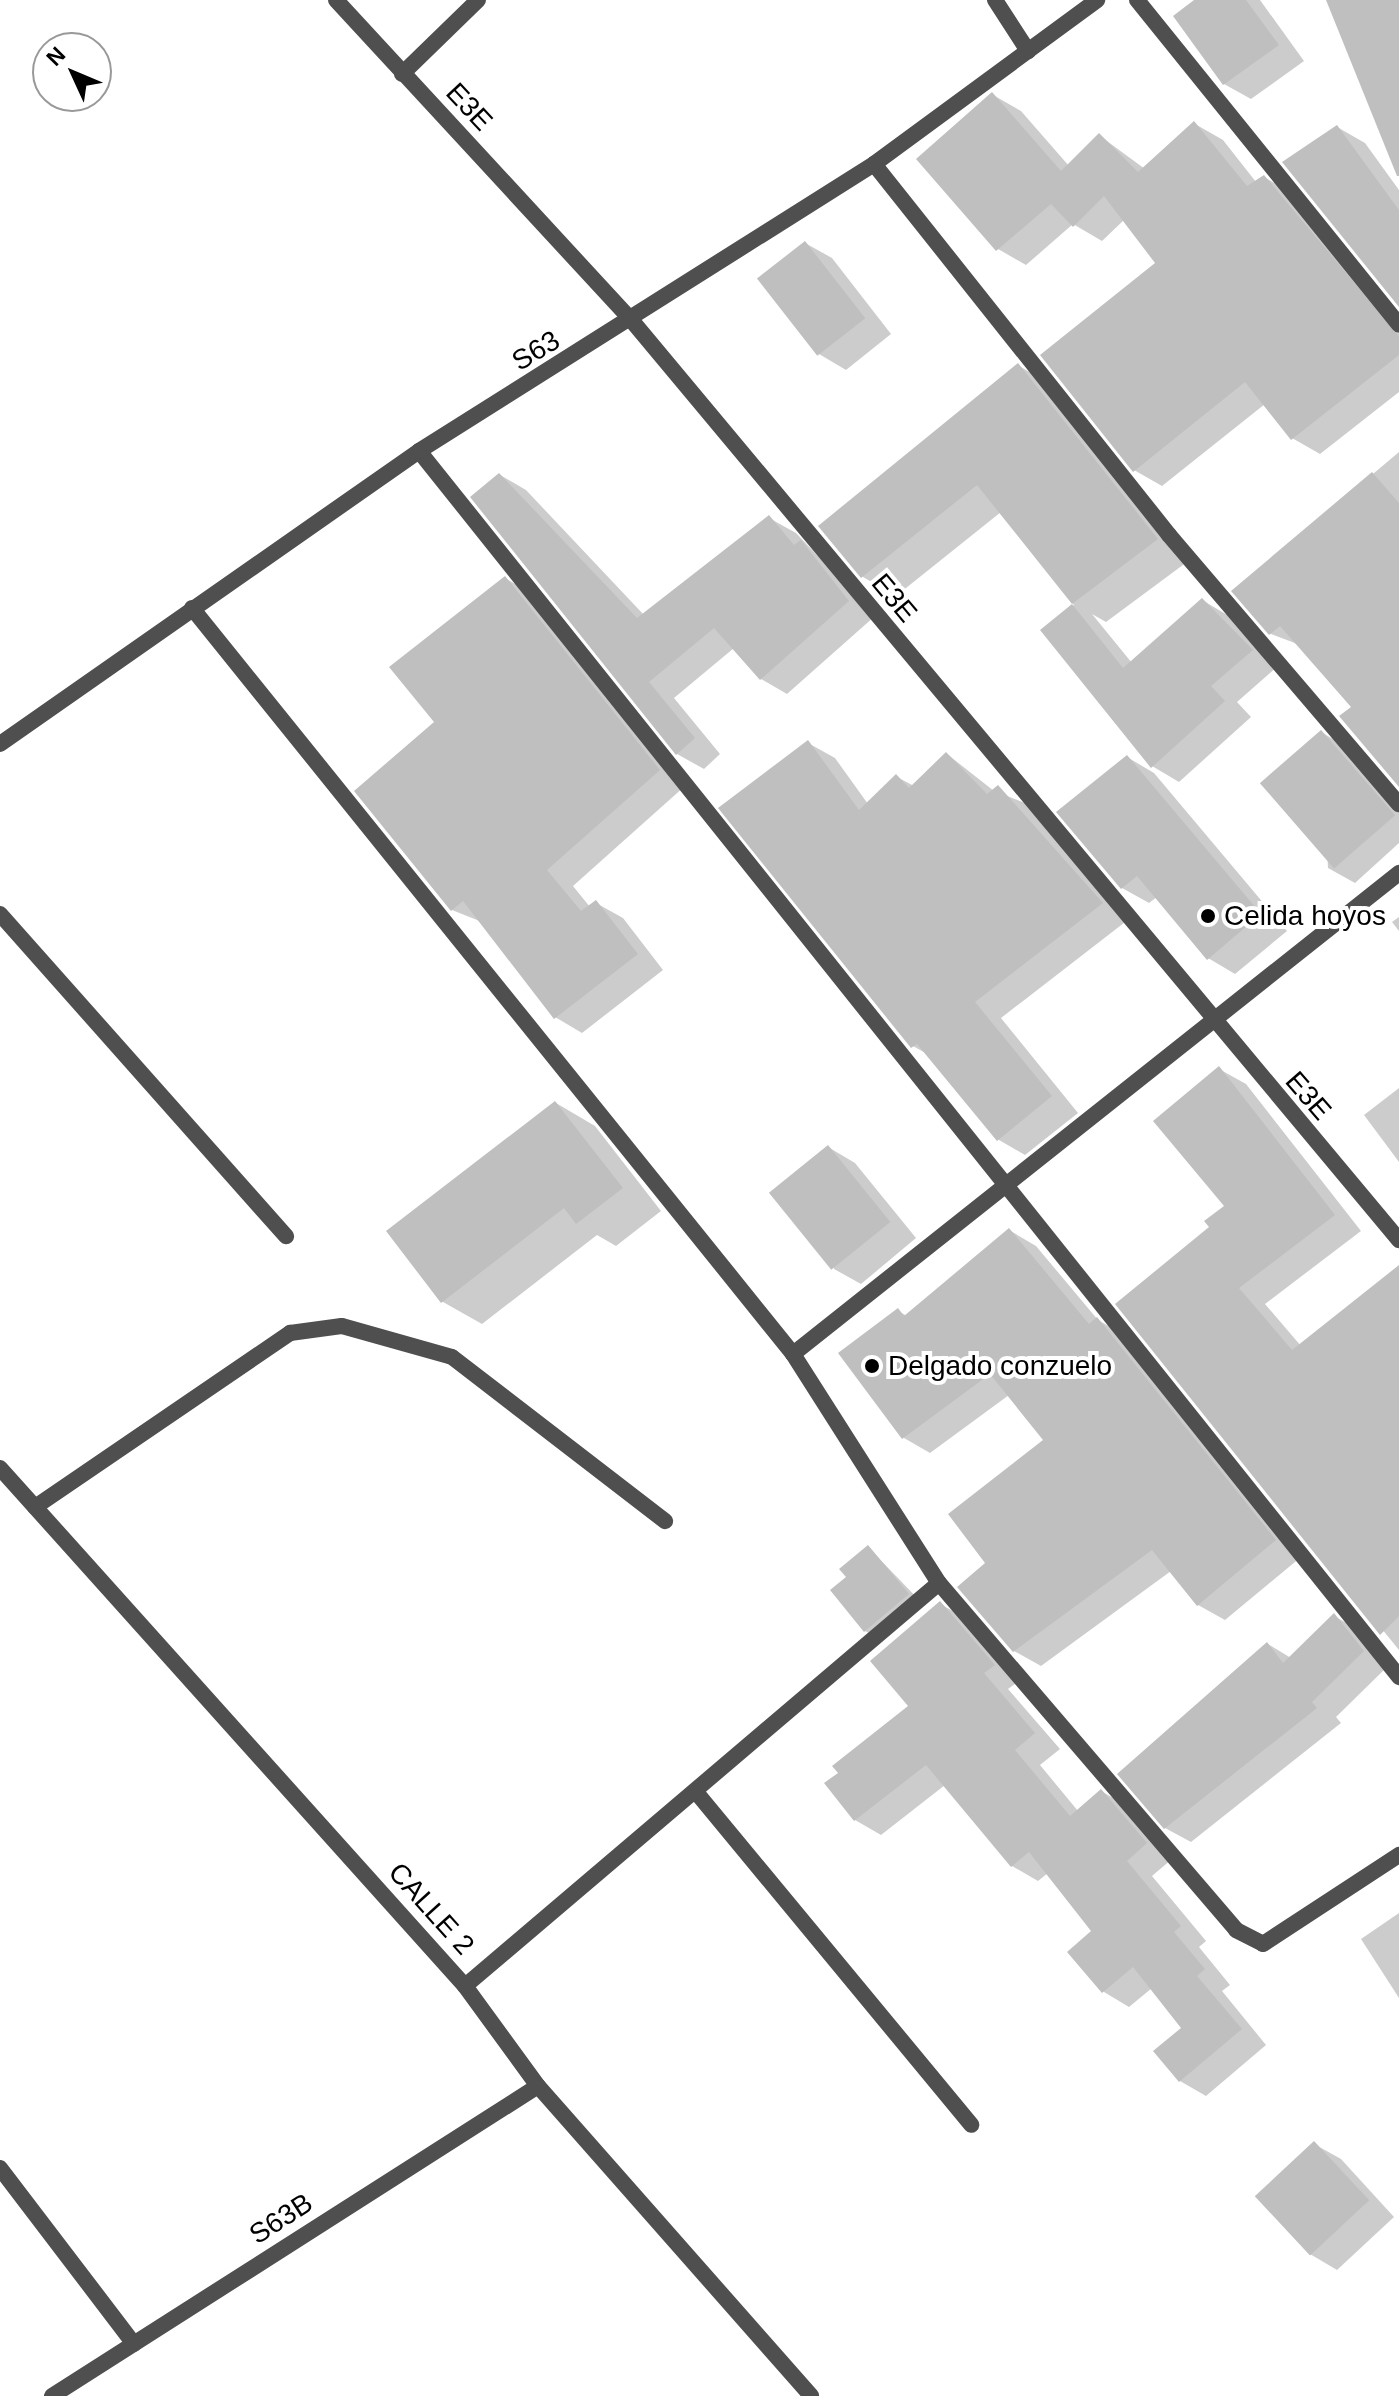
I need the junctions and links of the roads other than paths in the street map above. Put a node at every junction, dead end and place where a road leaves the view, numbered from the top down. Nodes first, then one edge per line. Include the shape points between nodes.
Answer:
1 (336, 0) edge
2 (478, 0) edge
3 (995, 0) edge
4 (1097, 0) edge
5 (1137, 0) edge
6 (1028, 51) junction
7 (402, 74) junction
8 (874, 164) junction
9 (633, 322) junction
10 (1399, 325) edge
11 (419, 451) junction
12 (192, 608) junction
13 (0, 744) edge
14 (1399, 804) edge
15 (1399, 873) edge
16 (0, 914) edge
17 (1213, 1025) junction
18 (1008, 1185) junction
19 (286, 1236) dead end
20 (1399, 1240) edge
21 (793, 1354) junction
22 (0, 1468) edge
23 (35, 1507) junction
24 (665, 1521) dead end
25 (939, 1583) junction
26 (1399, 1677) edge
27 (696, 1792) junction
28 (1399, 1855) edge
29 (465, 1986) junction
30 (538, 2086) junction
31 (971, 2125) dead end
32 (0, 2168) edge
33 (134, 2344) junction
34 (52, 2396) edge
35 (811, 2396) edge

1 - 7 street, E3E
2 - 7 street
3 - 6 street
4 - 6 street, S63
5 - 10 street
6 - 8 street, S63
7 - 9 street, E3E
8 - 9 street, S63
8 - 14 street via 1169,535
9 - 11 street, S63
9 - 17 street, E3E
11 - 12 street, S63
11 - 18 street
12 - 13 street, S63
12 - 21 street
15 - 17 street
16 - 19 street
17 - 18 street
17 - 20 street, E3E
18 - 21 street
18 - 26 street
21 - 25 street
22 - 23 street, CALLE 2
23 - 24 street via 290,1333 342,1326 452,1357
23 - 29 street, CALLE 2
25 - 27 street
25 - 28 street via 1249,1941 1263,1944
27 - 29 street
27 - 31 street
29 - 30 street, CALLE 2
30 - 33 street, S63B
30 - 35 street, CALLE 2
32 - 33 street
33 - 34 street, S63B

